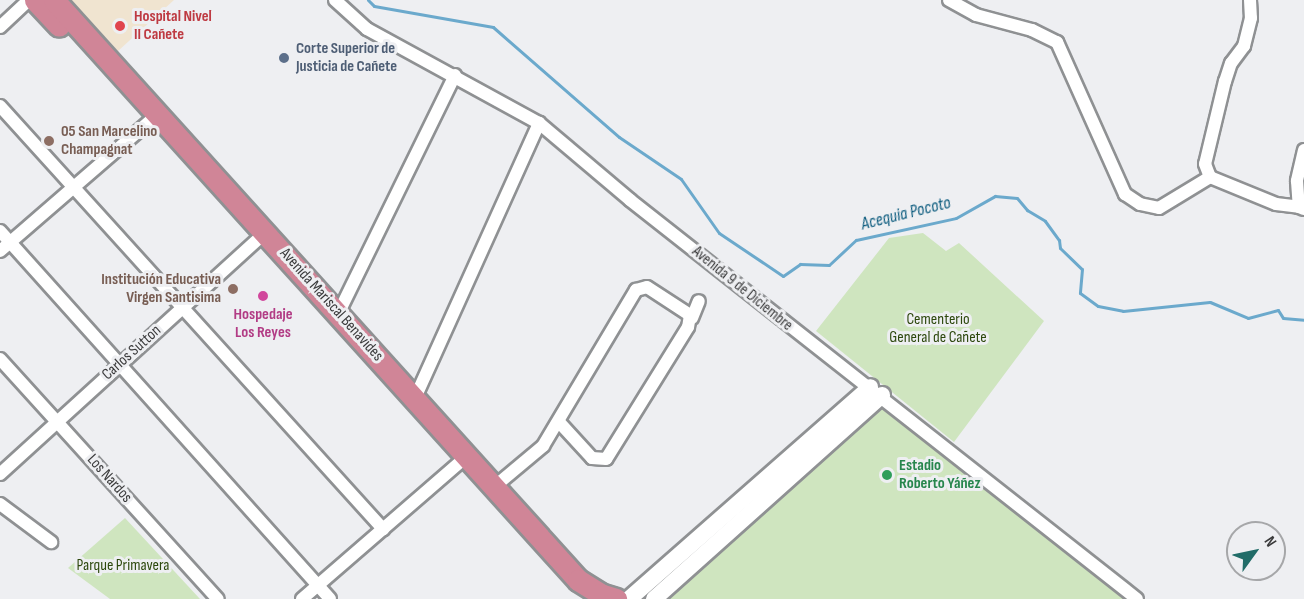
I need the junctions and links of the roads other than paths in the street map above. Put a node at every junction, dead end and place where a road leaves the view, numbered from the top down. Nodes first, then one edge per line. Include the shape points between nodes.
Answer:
1 (29, 0) edge
2 (34, 0) edge
3 (54, 0) edge
4 (335, 0) edge
5 (950, 0) edge
6 (1250, 0) edge
7 (0, 27) edge
8 (97, 58) junction
9 (455, 75) junction
10 (0, 106) edge
11 (153, 119) junction
12 (539, 123) junction
13 (1304, 150) edge
14 (1210, 177) junction
15 (74, 186) junction
16 (1302, 208) edge
17 (0, 231) edge
18 (260, 237) junction
19 (10, 242) junction
20 (0, 251) edge
21 (699, 301) dead end
22 (184, 307) junction
23 (338, 314) junction
24 (692, 318) junction
25 (0, 359) edge
26 (120, 364) junction
27 (876, 391) junction
28 (415, 398) junction
29 (56, 422) junction
30 (559, 422) junction
31 (462, 461) junction
32 (0, 474) edge
33 (494, 487) junction
34 (0, 504) edge
35 (383, 529) junction
36 (51, 542) dead end
37 (318, 585) junction
38 (218, 599) edge
39 (302, 599) edge
40 (330, 599) edge
41 (575, 599) edge
42 (604, 599) edge
43 (616, 599) edge
44 (629, 599) edge
45 (654, 599) edge
46 (1137, 599) edge

1 - 7 street
2 - 8 highway, Avenida Mariscal Benavides
3 - 8 highway, Avenida Mariscal Benavides
4 - 9 street, Avenida 9 de Diciembre via 367,29
5 - 14 street via 976,15 1032,30 1057,42 1125,194 1140,204 1159,208
6 - 14 street via 1251,18 1244,46 1231,63 1204,154
8 - 11 highway, Avenida Mariscal Benavides
9 - 12 street, Avenida 9 de Diciembre
9 - 23 street
10 - 15 street
11 - 15 street
11 - 18 highway, Avenida Mariscal Benavides
12 - 27 street, Avenida 9 de Diciembre via 695,252
12 - 28 street
13 - 16 street via 1297,181
14 - 16 street via 1276,204
15 - 19 street
15 - 22 street
17 - 19 street
18 - 22 street, Carlos Sutton
18 - 23 highway, Avenida Mariscal Benavides
18 - 31 highway, Avenida Mariscal Benavides
19 - 20 street
19 - 26 street
21 - 24 street
22 - 26 street, Carlos Sutton
22 - 35 street
23 - 28 highway, Avenida Mariscal Benavides
24 - 30 street via 647,286 636,290
24 - 30 street via 606,459 592,458
25 - 29 street, Los Nardos
26 - 29 street, Carlos Sutton
26 - 37 street
27 - 44 street
27 - 45 street
27 - 46 street, Avenida 9 de Diciembre
28 - 31 highway, Avenida Mariscal Benavides
29 - 32 street, Carlos Sutton
29 - 38 street, Los Nardos
30 - 33 street via 543,446
31 - 33 highway, Avenida Mariscal Benavides
31 - 35 street
31 - 41 highway, Avenida Mariscal Benavides
33 - 43 highway, Avenida Mariscal Benavides via 578,580
34 - 36 street
35 - 37 street
37 - 39 street
37 - 40 street
42 - 43 highway

